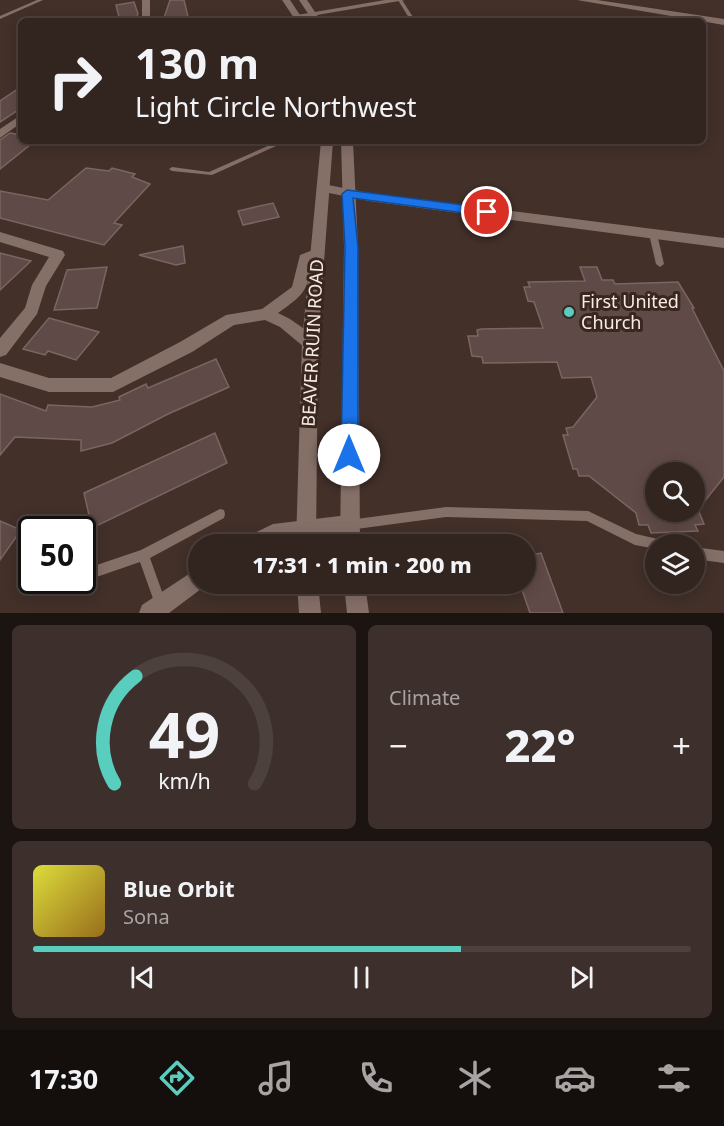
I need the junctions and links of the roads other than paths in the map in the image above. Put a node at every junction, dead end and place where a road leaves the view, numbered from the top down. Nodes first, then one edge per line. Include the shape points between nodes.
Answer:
1 (41, 0) edge
2 (146, 0) edge
3 (286, 0) edge
4 (303, 0) edge
5 (401, 0) edge
6 (581, 0) edge
7 (315, 17) edge
8 (411, 17) dead end
9 (0, 18) edge
10 (146, 18) edge
11 (297, 18) edge
12 (698, 18) edge
13 (706, 19) edge
14 (724, 22) edge
15 (18, 120) edge
16 (0, 135) edge
17 (277, 144) edge
18 (327, 144) edge
19 (347, 144) edge
20 (172, 169) dead end
21 (323, 188) junction
22 (347, 194) junction
23 (653, 234) junction
24 (0, 237) edge
25 (724, 243) edge
26 (318, 253) junction
27 (660, 264) dead end
28 (266, 315) junction
29 (310, 342) junction
30 (0, 351) edge
31 (0, 370) edge
32 (220, 514) dead end
33 (305, 534) edge
34 (349, 534) edge
35 (353, 534) edge
36 (645, 541) edge
37 (705, 554) edge
38 (143, 555) junction
39 (724, 557) edge
40 (96, 571) edge
41 (188, 585) edge
42 (309, 594) edge
43 (356, 594) edge
44 (156, 610) edge
45 (310, 613) edge
46 (358, 613) edge

1 - 9 lane
2 - 10 street
3 - 11 street
4 - 7 street
5 - 7 street
5 - 8 lane
6 - 12 street
13 - 14 street
15 - 16 street
17 - 20 lane via 210,174
18 - 21 street, BEAVER RUIN ROAD
19 - 22 street, BEAVER RUIN ROAD
21 - 22 street
21 - 26 street, BEAVER RUIN ROAD
22 - 23 street
22 - 34 street, BEAVER RUIN ROAD via 351,247
23 - 25 street
23 - 27 lane
24 - 30 street via 58,255 39,285 32,310
26 - 28 street via 305,259 302,288 290,301
26 - 29 street, BEAVER RUIN ROAD
28 - 29 street via 285,323
28 - 31 street via 231,320 113,385 49,385
29 - 33 street, BEAVER RUIN ROAD
32 - 38 lane
35 - 36 lane via 446,512 588,516
37 - 39 lane
38 - 40 lane
38 - 44 lane
41 - 44 street
42 - 45 street
43 - 46 street

